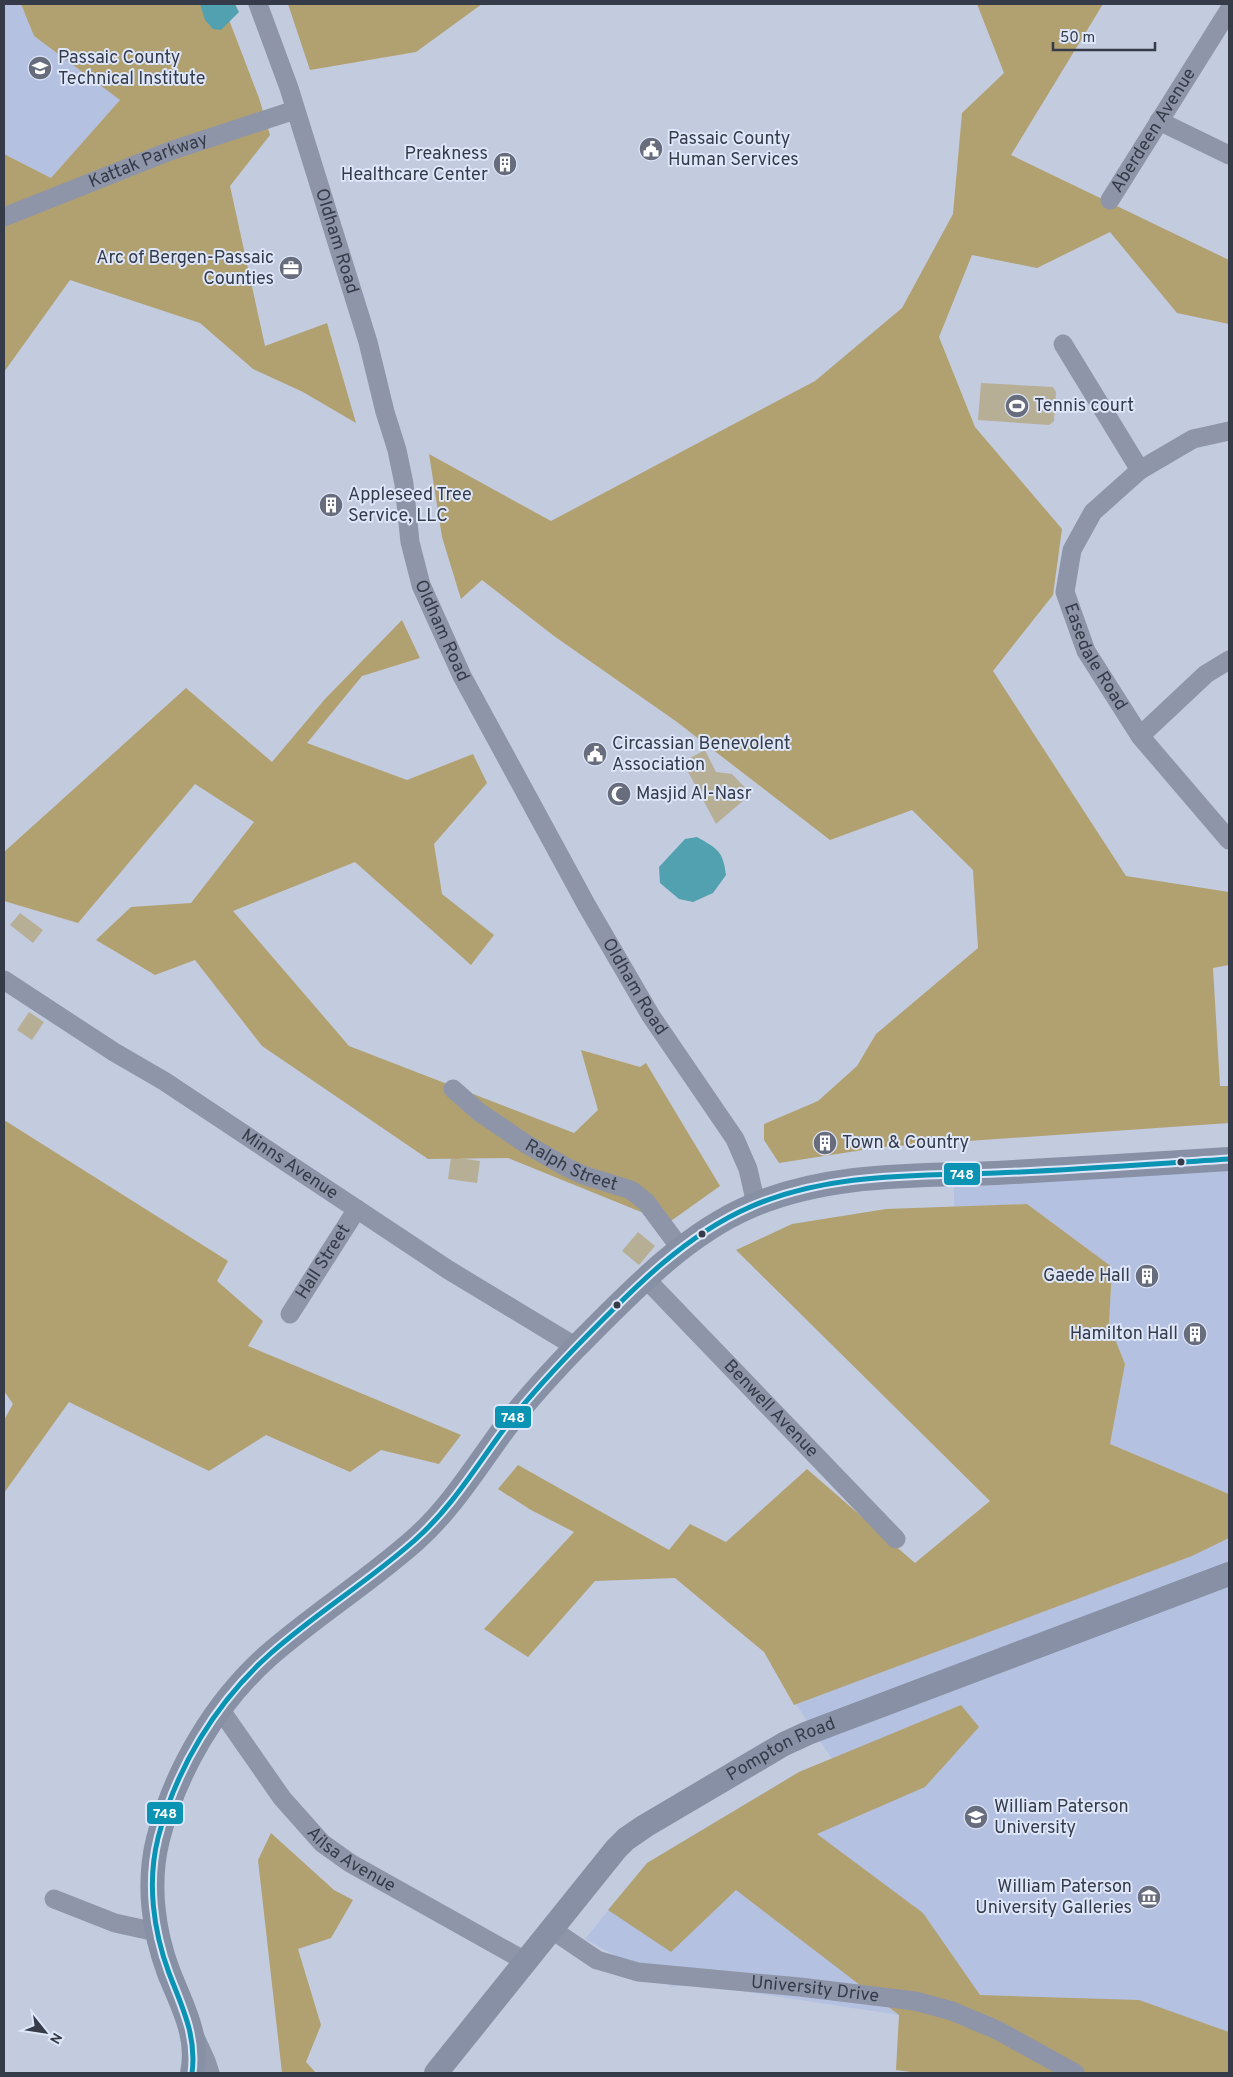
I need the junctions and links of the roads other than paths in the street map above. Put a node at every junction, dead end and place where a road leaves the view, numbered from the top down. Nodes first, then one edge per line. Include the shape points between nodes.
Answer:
1 (258, 4) edge
2 (1229, 10) edge
3 (295, 110) junction
4 (1159, 121) junction
5 (1229, 156) edge
6 (1110, 200) dead end
7 (4, 217) edge
8 (1063, 344) dead end
9 (1229, 431) edge
10 (1140, 470) junction
11 (1229, 660) edge
12 (1140, 736) junction
13 (1229, 840) edge
14 (4, 980) edge
15 (453, 1089) dead end
16 (1229, 1159) edge
17 (756, 1204) junction
18 (357, 1209) junction
19 (681, 1249) junction
20 (646, 1279) junction
21 (290, 1314) dead end
22 (576, 1347) junction
23 (896, 1539) dead end
24 (1229, 1574) edge
25 (220, 1709) junction
26 (54, 1899) dead end
27 (551, 1929) junction
28 (156, 1932) junction
29 (525, 1961) junction
30 (191, 2029) junction
31 (192, 2073) edge
32 (210, 2073) edge
33 (436, 2073) edge
34 (1075, 2073) edge

1 - 3 street, Oldham Road
2 - 4 street, Aberdeen Avenue
3 - 7 street, Kattak Parkway via 170,151
3 - 17 street, Oldham Road via 368,342 397,450 421,585 462,676 618,961 651,1016 735,1139 748,1169
4 - 5 street
4 - 6 street, Aberdeen Avenue
8 - 10 street
9 - 10 street, Easedale Road via 1193,439
10 - 12 street, Easedale Road via 1093,512 1072,550 1065,592 1086,651
11 - 12 street via 1206,674
12 - 13 street, Easedale Road
14 - 18 street, Minns Avenue
15 - 19 street, Ralph Street via 479,1112 566,1167 631,1190 646,1202
16 - 17 main road via 855,1180 810,1187
17 - 19 main road via 705,1230
18 - 21 street, Hall Street
18 - 22 street, Minns Avenue via 447,1269
19 - 20 main road
20 - 22 main road
20 - 23 street, Benwell Avenue
22 - 25 main road via 519,1410 448,1508 395,1557 267,1657 236,1687
24 - 27 main road, Pompton Road via 808,1732 784,1744 626,1839
25 - 28 main road via 192,1752 159,1835 153,1880
25 - 29 street, Ailsa Avenue via 282,1798 322,1843 350,1863
26 - 28 street via 116,1923
27 - 29 main road, Pompton Road
27 - 34 street, University Drive via 597,1960 638,1972 809,1988 915,2001 943,2008 997,2030
28 - 30 main road
29 - 33 main road, Pompton Road
30 - 31 main road via 195,2063
30 - 32 street

